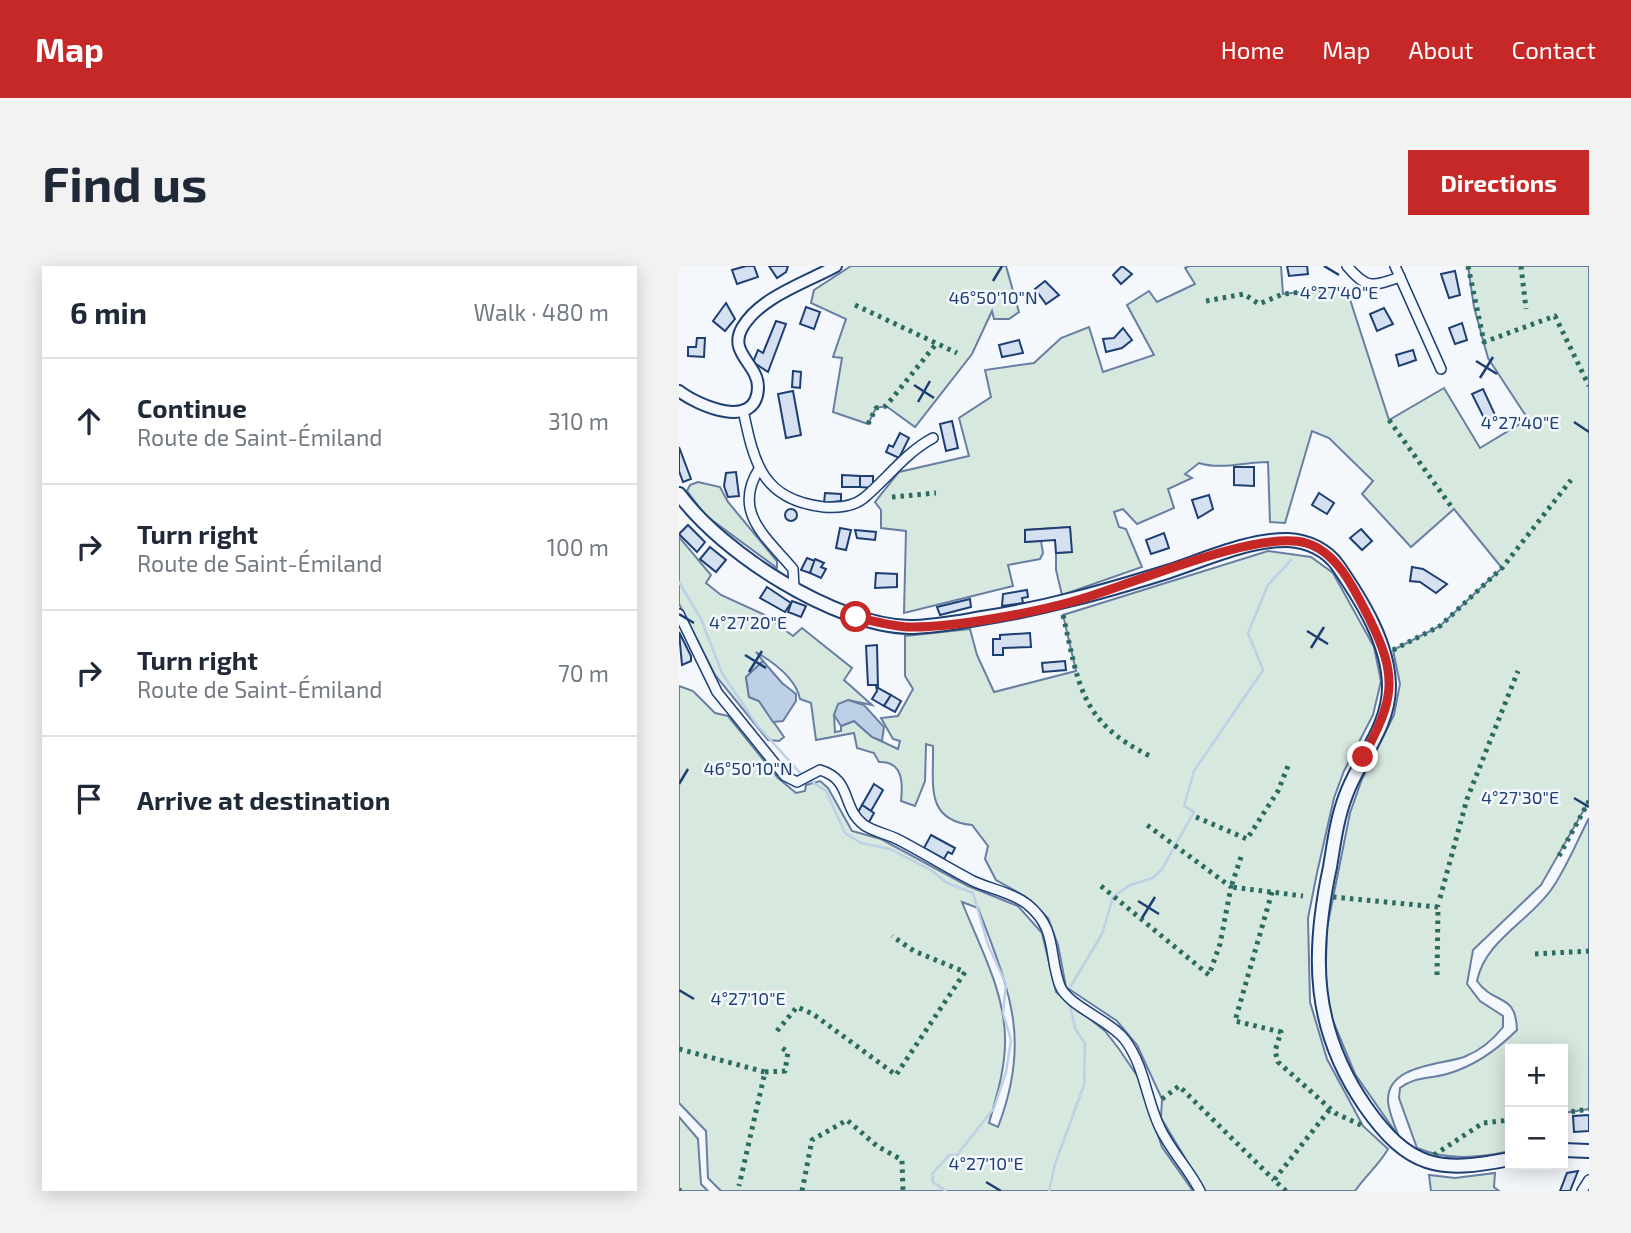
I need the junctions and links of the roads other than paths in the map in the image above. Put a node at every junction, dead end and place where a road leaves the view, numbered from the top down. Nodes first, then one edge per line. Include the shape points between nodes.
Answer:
1 (836, 266) edge
2 (1347, 266) edge
3 (1395, 266) edge
4 (1400, 277) junction
5 (1441, 369) dead end
6 (679, 391) edge
7 (743, 410) junction
8 (933, 438) dead end
9 (759, 469) junction
10 (679, 494) edge
11 (793, 587) junction
12 (679, 614) edge
13 (1568, 1150) edge
14 (1589, 1151) edge
15 (1505, 1161) edge
16 (1589, 1180) edge
17 (1200, 1191) edge
18 (1582, 1191) edge

1 - 7 street via 750,316 737,341 758,386 755,398
2 - 4 street via 1362,283 1375,286
3 - 4 street
4 - 5 street
6 - 7 street via 715,410
7 - 9 street
8 - 9 street via 917,446 863,499 848,506 796,502 773,488
9 - 11 street via 748,494 748,507 767,540 793,569
10 - 11 main road via 721,540
11 - 15 main road via 856,617 909,627 1079,600 1270,541 1306,543 1324,551 1336,563 1378,637 1388,665 1389,689 1383,721 1346,795 1320,910 1320,997 1331,1042 1343,1072 1370,1113 1410,1154 1452,1168
12 - 17 street via 717,691 778,769 801,782 820,770 833,774 864,825 1025,903 1038,915 1048,930 1061,988 1106,1020 1125,1040 1145,1075 1160,1128
13 - 14 main road
16 - 18 street

